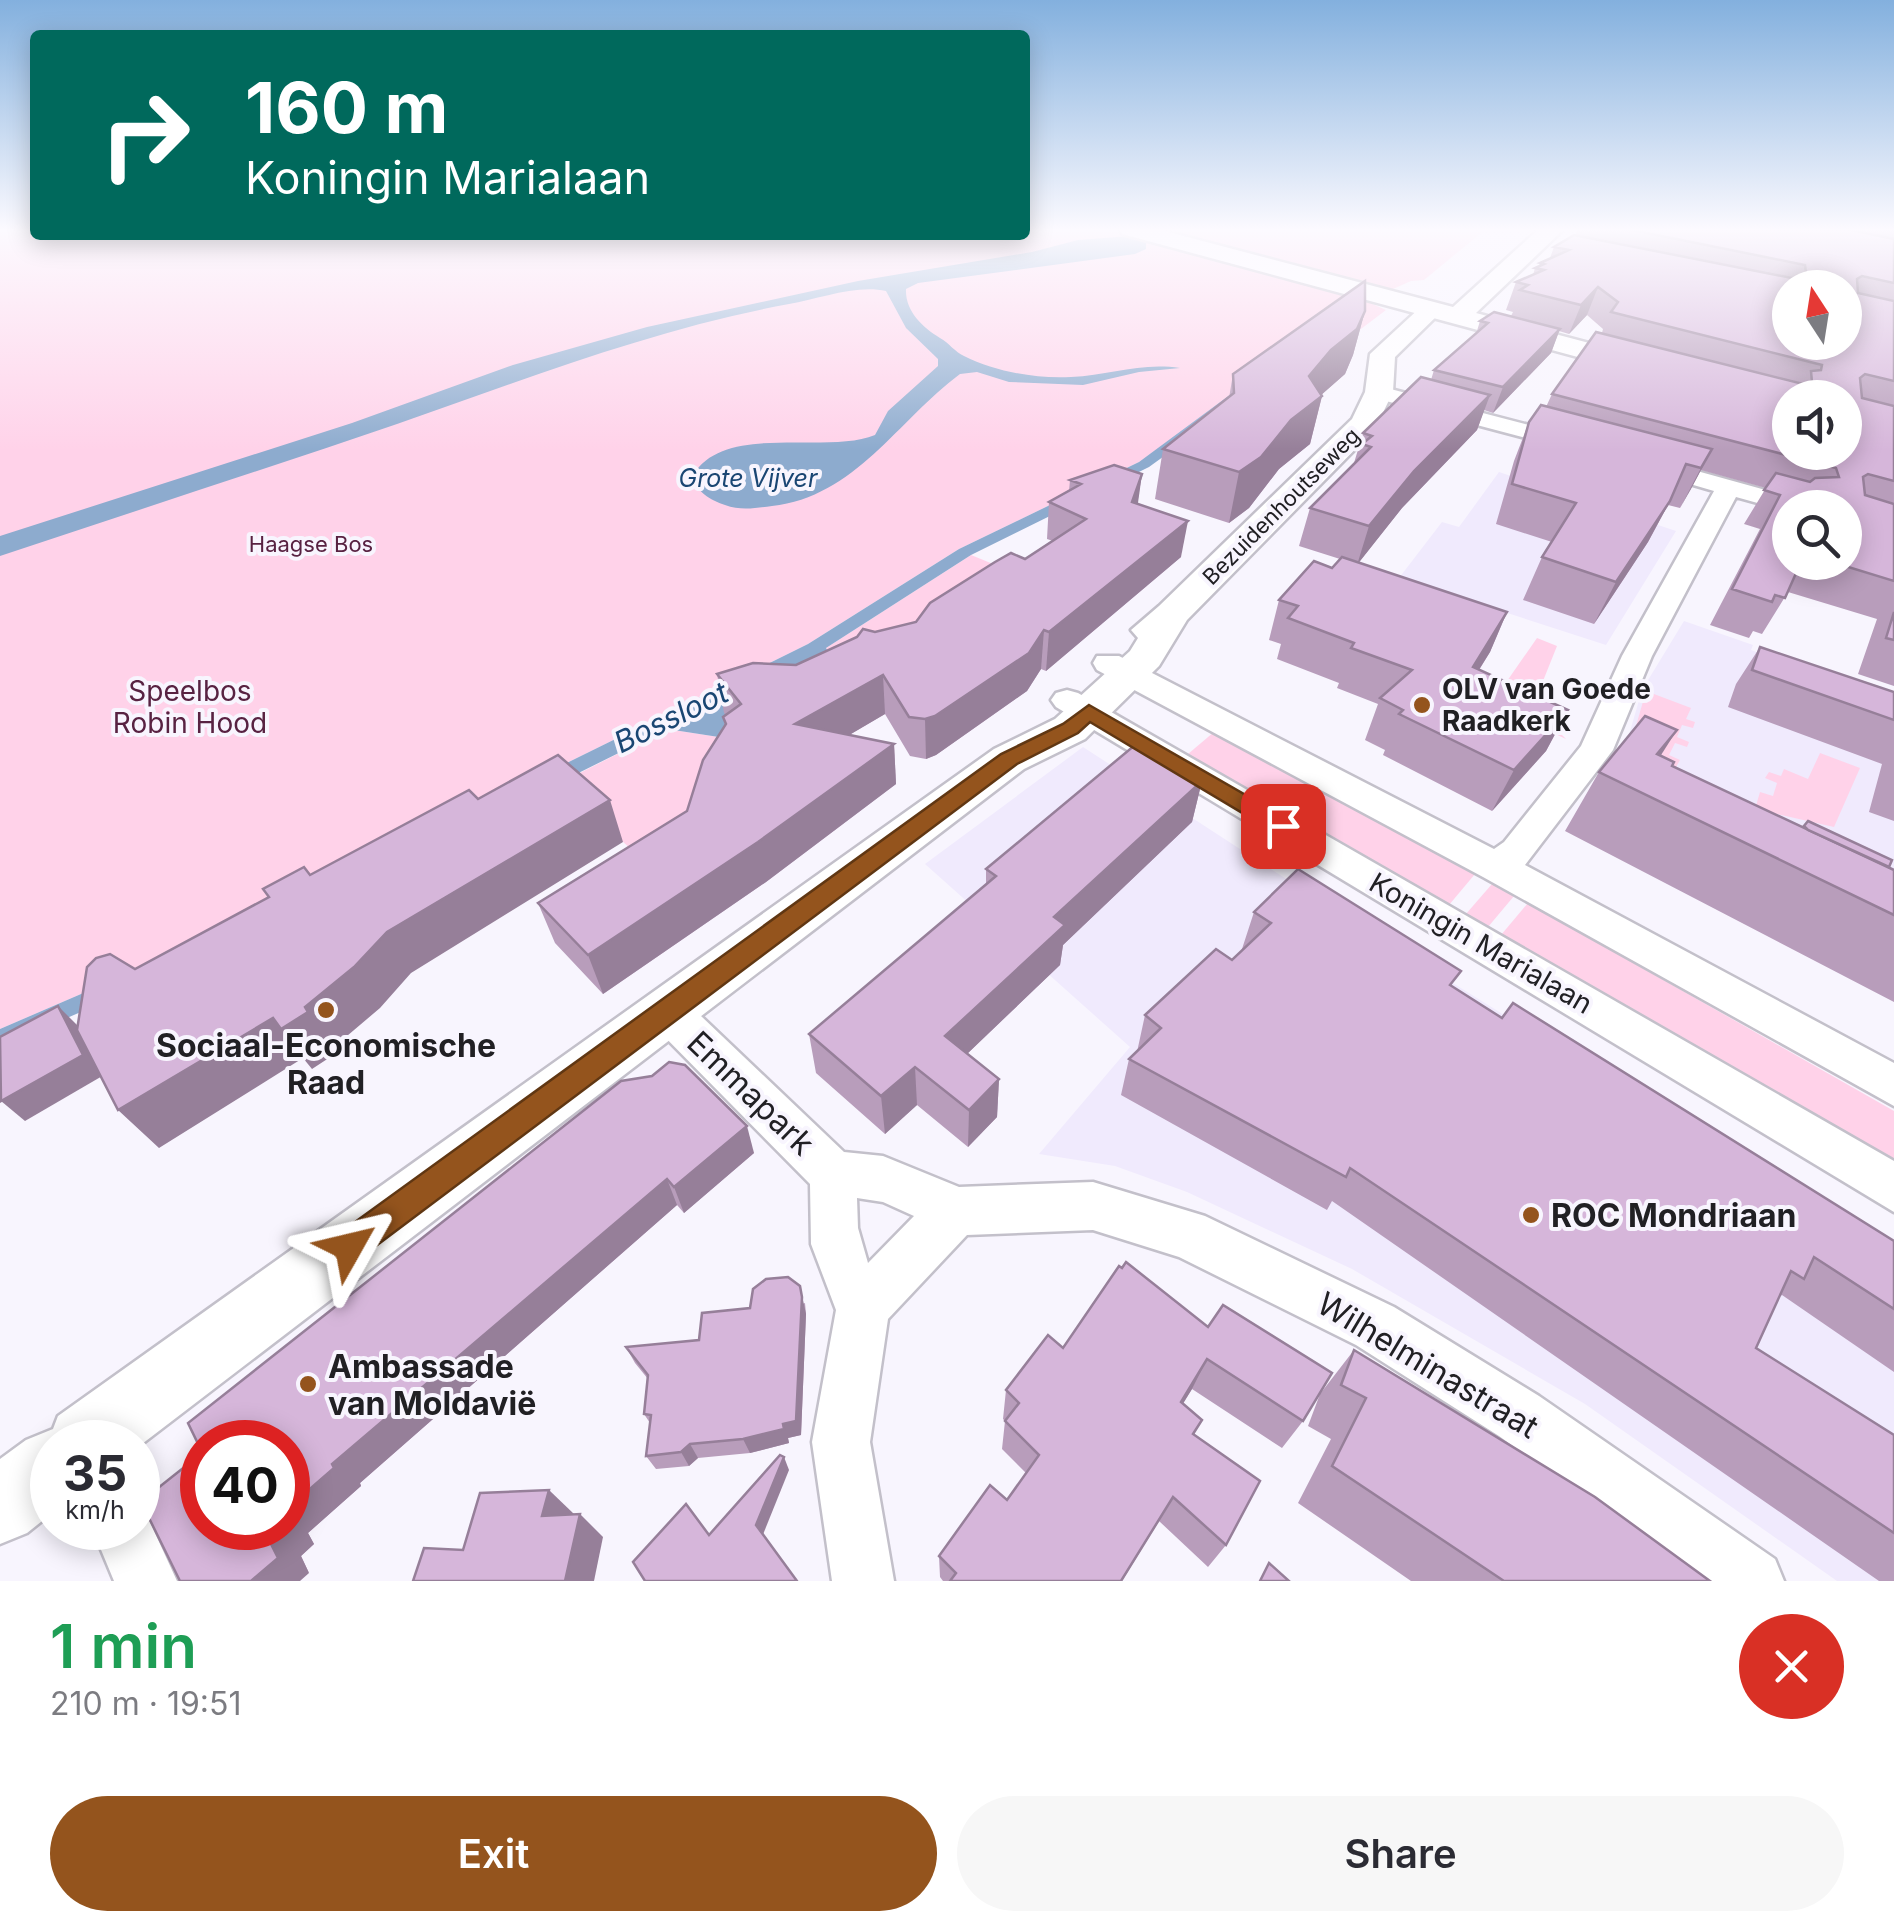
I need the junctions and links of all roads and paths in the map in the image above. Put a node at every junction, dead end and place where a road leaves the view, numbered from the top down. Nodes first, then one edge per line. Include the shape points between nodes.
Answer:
1 (1448, 303) edge
2 (1463, 303) edge
3 (1676, 368) edge
4 (1379, 392) junction
5 (1595, 450) edge
6 (1633, 460) edge
7 (1729, 486) junction
8 (1772, 499) edge
9 (1119, 667) junction
10 (1078, 706) junction
11 (1496, 867) junction
12 (666, 1010) junction
13 (1894, 1086) edge
14 (836, 1176) junction
15 (1894, 1188) edge
16 (956, 1212) junction
17 (863, 1307) junction
18 (114, 1420) edge
19 (30, 1483) edge
20 (0, 1506) edge
21 (132, 1550) edge
22 (146, 1581) edge
23 (862, 1581) edge
24 (1753, 1581) edge

1 - 4 street, Bezuidenhoutseweg
2 - 3 main road
4 - 5 street
4 - 9 street, Bezuidenhoutseweg via 1366,423 1172,614 1144,658
6 - 7 street
7 - 8 street
7 - 11 street via 1637,656 1596,750 1517,852
9 - 10 street, Bezuidenhoutseweg
9 - 11 street
10 - 12 street, Bezuidenhoutseweg via 1070,728 1009,759
10 - 15 street, Koningin Marialaan
11 - 13 street
12 - 14 street, Emmapark
12 - 18 street, Bezuidenhoutseweg
14 - 16 street, Emmapark via 883,1176
14 - 17 street, Emmapark via 829,1209 833,1232
16 - 17 street
16 - 24 street, Wilhelminastraat via 1093,1206 1187,1234 1376,1326 1519,1416
17 - 23 street via 842,1442
19 - 20 street
21 - 22 street

